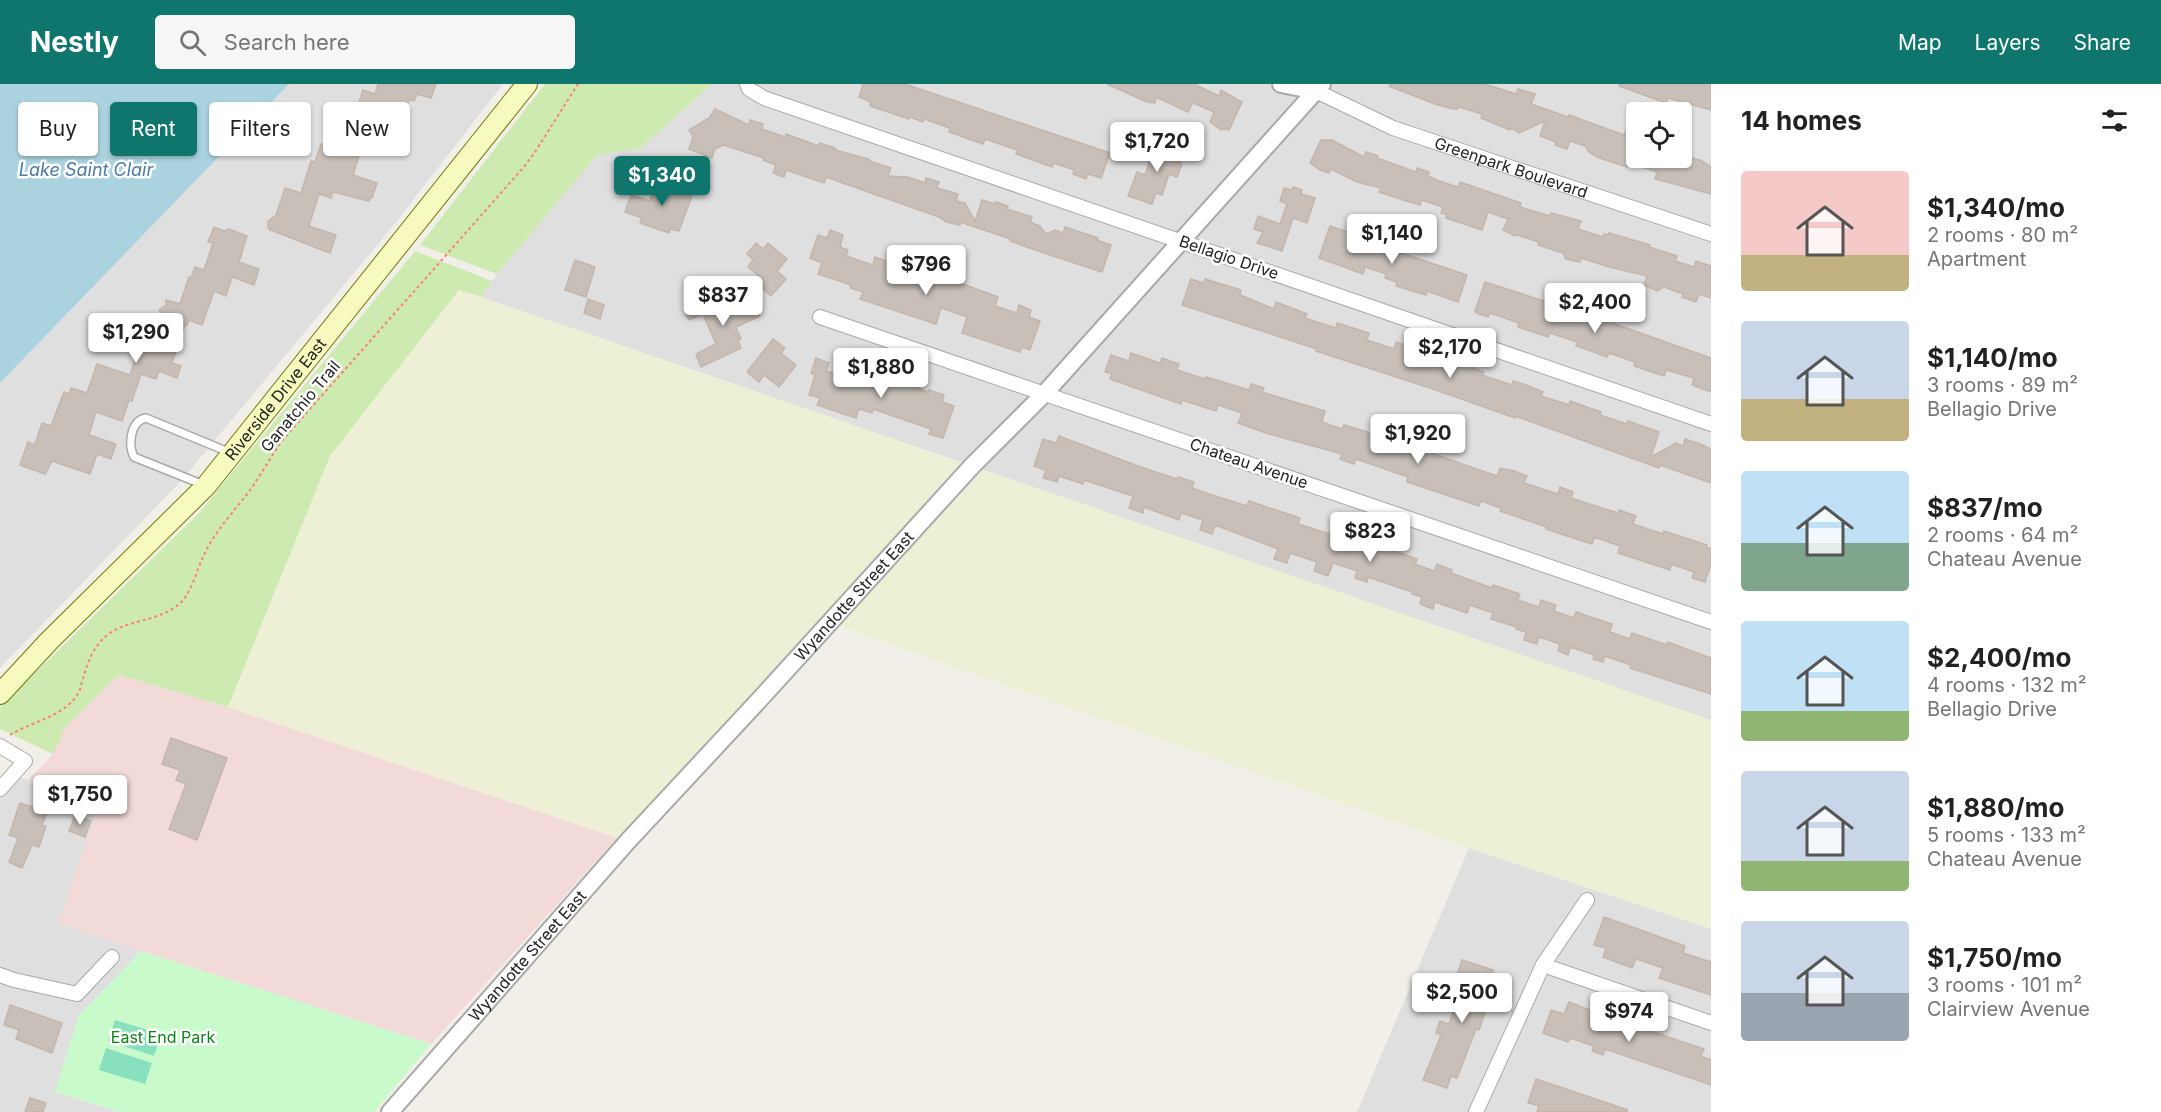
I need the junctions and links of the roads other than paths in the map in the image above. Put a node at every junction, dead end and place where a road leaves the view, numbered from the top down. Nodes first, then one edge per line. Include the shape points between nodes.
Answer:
1 (527, 84) edge
2 (1281, 84) edge
3 (748, 86) edge
4 (1315, 86) edge
5 (1711, 234) edge
6 (1180, 240) junction
7 (820, 317) dead end
8 (1045, 393) junction
9 (1711, 424) edge
10 (233, 453) junction
11 (206, 486) junction
12 (1711, 622) edge
13 (0, 694) edge
14 (3, 742) edge
15 (0, 789) edge
16 (1587, 900) dead end
17 (111, 957) dead end
18 (1543, 965) junction
19 (0, 975) edge
20 (1711, 1023) edge
21 (390, 1112) edge
22 (1476, 1112) edge

1 - 10 main road, Riverside Drive East
2 - 4 street, Greenpark Boulevard
3 - 6 street, Bellagio Drive via 764,98
4 - 5 street, Greenpark Boulevard via 1393,128
4 - 6 street, Wyandotte Street East
6 - 8 street, Wyandotte Street East
6 - 9 street, Bellagio Drive
7 - 8 street, Chateau Avenue
8 - 12 street, Chateau Avenue
8 - 21 street, Wyandotte Street East via 972,466 628,841
10 - 11 main road, Riverside Drive East
10 - 11 lane via 146,418 137,423 131,445 134,457
11 - 13 main road, Riverside Drive East
14 - 15 street via 25,761
16 - 18 street
17 - 19 street via 76,993
18 - 20 street
18 - 22 street

